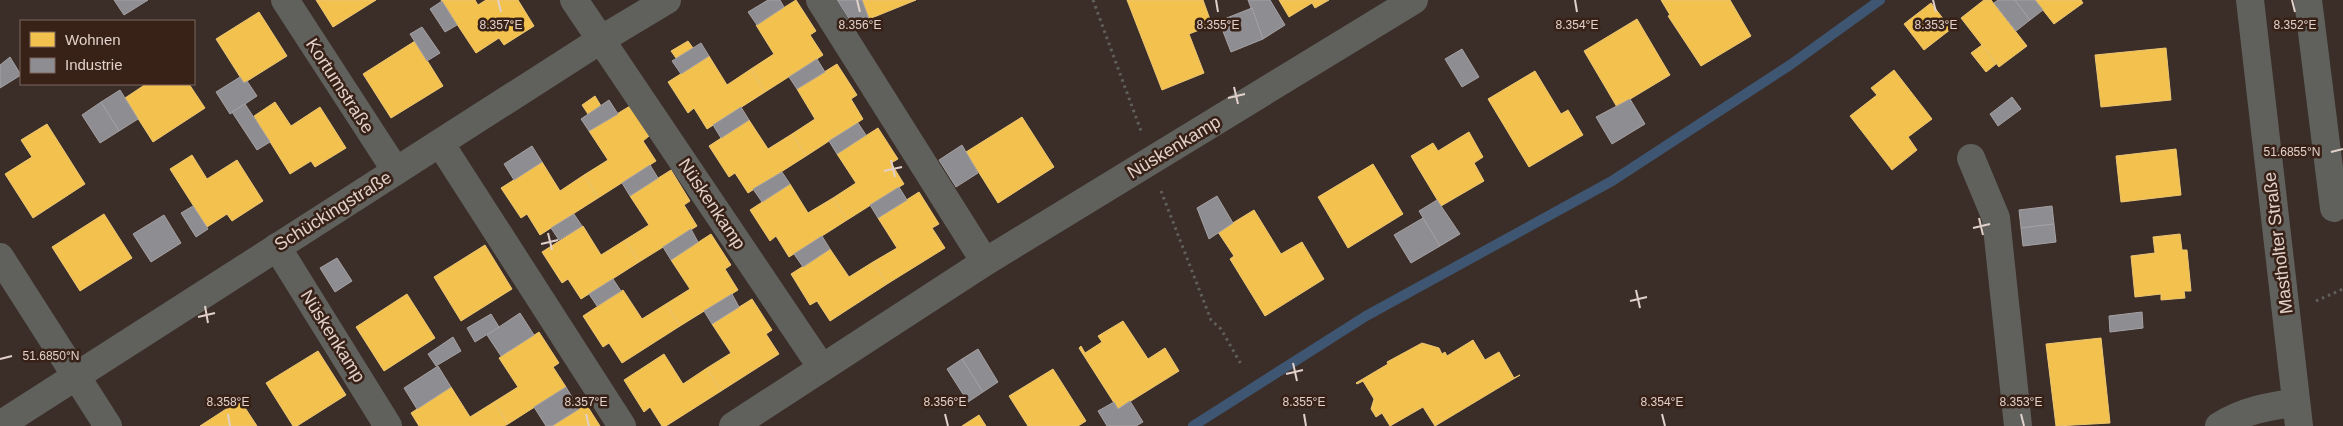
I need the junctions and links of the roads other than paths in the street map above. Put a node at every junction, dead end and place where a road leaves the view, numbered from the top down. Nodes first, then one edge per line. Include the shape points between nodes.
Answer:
1 (285, 0) edge
2 (574, 0) edge
3 (667, 0) edge
4 (820, 0) edge
5 (1414, 0) edge
6 (2250, 0) edge
7 (2308, 0) edge
8 (602, 39) junction
9 (440, 143) junction
10 (1971, 158) dead end
11 (396, 171) junction
12 (2334, 208) dead end
13 (277, 247) junction
14 (0, 257) edge
15 (985, 262) junction
16 (822, 368) junction
17 (77, 378) junction
18 (2298, 414) edge
19 (0, 425) edge
20 (108, 426) edge
21 (388, 426) edge
22 (622, 426) edge
23 (733, 426) edge
24 (2018, 426) edge
25 (2219, 426) edge

1 - 11 street, Kortumstraße
2 - 8 street, Nüskenkamp
3 - 8 street, Schückingstraße
4 - 15 street
5 - 15 street, Nüskenkamp
6 - 18 street, Mastholter Straße
7 - 12 street
8 - 9 street, Schückingstraße
8 - 16 street, Nüskenkamp
9 - 11 street, Schückingstraße
9 - 22 street
10 - 24 street via 1996,218
11 - 13 street, Schückingstraße
13 - 17 street, Schückingstraße
13 - 21 street, Nüskenkamp
14 - 17 street
15 - 16 street, Nüskenkamp
16 - 23 street, Nüskenkamp
17 - 19 street, Schückingstraße
17 - 20 street
18 - 25 street via 2270,406 2236,415

